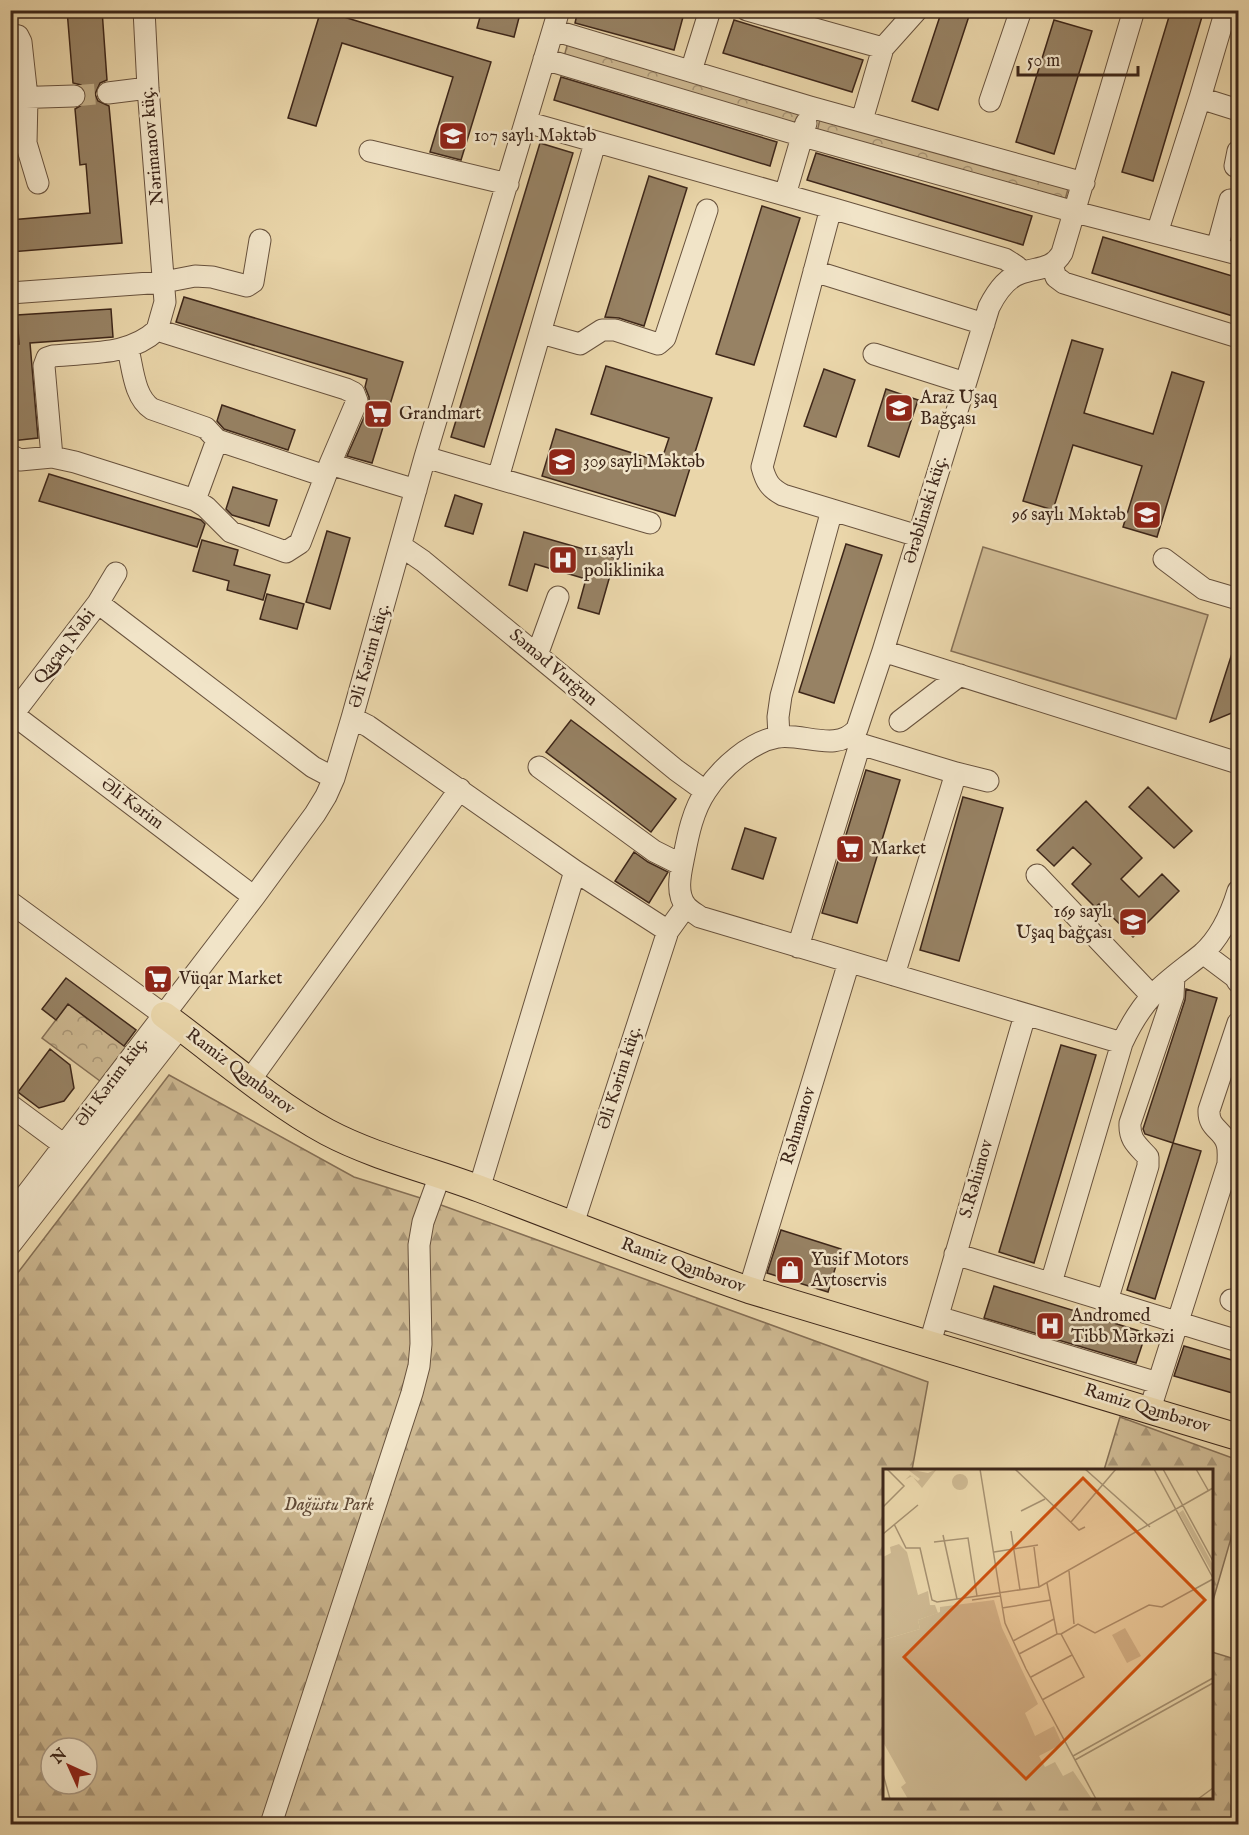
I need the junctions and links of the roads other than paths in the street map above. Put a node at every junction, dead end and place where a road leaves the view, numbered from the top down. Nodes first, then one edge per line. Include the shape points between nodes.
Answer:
1 (144, 10) edge
2 (710, 10) edge
3 (747, 10) edge
4 (1021, 10) edge
5 (1226, 10) edge
6 (913, 11) edge
7 (1128, 12) edge
8 (556, 20) edge
9 (10, 34) edge
10 (883, 48) junction
11 (544, 59) junction
12 (691, 71) junction
13 (148, 88) junction
14 (108, 93) tunnel mouth
15 (74, 96) tunnel mouth
16 (19, 98) edge
17 (1200, 98) junction
18 (990, 101) dead end
19 (810, 107) junction
20 (1239, 110) edge
21 (862, 120) junction
22 (526, 122) junction
23 (803, 136) junction
24 (595, 143) junction
25 (18, 149) edge
26 (370, 151) dead end
27 (38, 183) dead end
28 (1084, 183) junction
29 (508, 184) junction
30 (785, 195) junction
31 (1230, 200) dead end
32 (831, 208) junction
33 (707, 210) dead end
34 (1075, 212) junction
35 (1157, 233) junction
36 (260, 240) dead end
37 (1216, 248) junction
38 (1239, 254) edge
39 (1052, 266) junction
40 (814, 271) junction
41 (1022, 272) junction
42 (164, 282) junction
43 (10, 293) edge
44 (984, 324) junction
45 (158, 330) junction
46 (541, 333) junction
47 (1239, 337) edge
48 (128, 349) junction
49 (874, 354) dead end
50 (965, 383) junction
51 (218, 440) junction
52 (10, 455) edge
53 (52, 457) junction
54 (425, 457) junction
55 (328, 470) junction
56 (498, 478) junction
57 (416, 490) junction
58 (195, 500) junction
59 (832, 510) junction
60 (650, 523) dead end
61 (918, 536) junction
62 (401, 546) junction
63 (1164, 560) dead end
64 (116, 573) dead end
65 (558, 597) dead end
66 (1239, 599) edge
67 (98, 603) junction
68 (883, 651) junction
69 (537, 655) junction
70 (960, 675) junction
71 (11, 715) edge
72 (352, 718) junction
73 (900, 721) dead end
74 (779, 737) junction
75 (856, 740) junction
76 (1239, 763) edge
77 (539, 767) dead end
78 (956, 772) junction
79 (334, 778) junction
80 (988, 781) dead end
81 (460, 789) junction
82 (705, 791) junction
83 (682, 865) junction
84 (574, 871) junction
85 (1037, 874) dead end
86 (1239, 891) edge
87 (254, 897) junction
88 (10, 902) edge
89 (686, 906) junction
90 (668, 931) junction
91 (798, 947) junction
92 (1203, 953) junction
93 (849, 962) junction
94 (894, 975) junction
95 (1174, 976) junction
96 (1239, 982) edge
97 (1152, 996) junction
98 (1025, 1015) junction
99 (172, 1021) junction
100 (1239, 1023) edge
101 (1122, 1043) junction
102 (250, 1080) junction
103 (10, 1105) edge
104 (64, 1145) junction
105 (1233, 1165) edge
106 (440, 1175) junction
107 (479, 1188) junction
108 (10, 1216) edge
109 (573, 1224) junction
110 (10, 1245) edge
111 (955, 1254) junction
112 (1051, 1283) junction
113 (749, 1290) junction
114 (1107, 1301) junction
115 (938, 1317) junction
116 (1176, 1323) junction
117 (1239, 1341) edge
118 (930, 1343) junction
119 (1158, 1383) junction
120 (1150, 1409) junction
121 (1239, 1437) edge
122 (271, 1824) edge

1 - 13 street, Nərimanov küç.
2 - 12 street
3 - 10 street
4 - 18 street
5 - 17 street
6 - 10 street
7 - 28 street
8 - 11 street, Əli Kərim küç.
8 - 12 street
9 - 16 street via 18,36 21,42
10 - 21 street
11 - 22 street, Əli Kərim küç.
11 - 23 street
12 - 19 street
13 - 14 street
13 - 42 street, Nərimanov küç.
15 - 16 street
16 - 25 street
17 - 20 street
17 - 35 street
19 - 21 street
19 - 23 street
21 - 28 street
22 - 24 street
22 - 29 street, Əli Kərim küç.
23 - 30 street
23 - 34 street
24 - 30 street
24 - 46 street
25 - 27 street
26 - 29 street
28 - 34 street
29 - 54 street, Əli Kərim küç.
30 - 32 street
31 - 37 street
32 - 40 street
32 - 41 street via 1005,260
33 - 46 street via 665,338 658,344 615,330 602,330 580,344
34 - 35 street
34 - 39 street via 1062,253
35 - 37 street
36 - 42 street via 253,282 247,286 195,276
37 - 38 street
39 - 41 street, Ərəblinski küç.
39 - 47 street via 1056,277 1064,283
40 - 44 street
40 - 59 street via 762,467 771,489
41 - 44 street, Ərəblinski küç. via 995,295
42 - 43 street
42 - 45 street, Nərimanov küç. via 165,302
44 - 50 street, Ərəblinski küç.
45 - 48 street
45 - 55 street via 354,393 357,401
46 - 56 street
48 - 51 street via 144,404 206,428
48 - 53 street via 47,358 44,366
49 - 50 street
50 - 61 street, Ərəblinski küç.
51 - 55 street
51 - 58 street
52 - 53 street via 20,460
53 - 58 street
54 - 56 street
54 - 57 street, Əli Kərim küç.
55 - 57 street
55 - 58 street via 300,543 286,552 231,532
56 - 60 street
57 - 62 street, Əli Kərim küç.
59 - 61 street
59 - 74 street via 781,696
61 - 68 street, Ərəblinski küç.
62 - 69 street, Səməd Vurğun
62 - 72 street, Əli Kərim küç.
63 - 66 street via 1204,589
64 - 67 street, Qaçaq Nəbi
65 - 69 street
67 - 71 street, Qaçaq Nəbi
67 - 79 street via 313,767
68 - 70 street
68 - 75 street, Ərəblinski küç.
69 - 82 street, Səməd Vurğun
70 - 73 street
70 - 76 street
71 - 87 street, Əli Kərim
72 - 79 street, Əli Kərim küç.
72 - 81 street
74 - 75 street
74 - 82 street via 743,753
75 - 78 street
75 - 91 street, Ərəblinski küç.
77 - 83 street via 654,851
78 - 80 street
78 - 94 street
79 - 87 street, Əli Kərim küç. via 315,814
81 - 84 street
81 - 102 street
82 - 83 street via 687,837
83 - 89 street via 681,896
84 - 90 street
84 - 107 street
85 - 97 street
86 - 92 street via 1224,926
87 - 99 street, Əli Kərim küç.
88 - 99 street
89 - 90 street, Əli Kərim küç.
89 - 91 street via 700,917
90 - 109 street, Əli Kərim küç.
91 - 93 street
92 - 95 street
92 - 96 street
93 - 94 street
93 - 113 street, Rəhmanov
94 - 98 street
95 - 97 street
95 - 114 street via 1173,996 1130,1123 1131,1140 1148,1157 1148,1167
97 - 101 street
98 - 101 street
98 - 111 street, S.Rəhimov
99 - 102 main road, Ramiz Qəmbərov
99 - 104 street, Əli Kərim küç.
99 - 110 street
100 - 105 street via 1209,1110 1213,1127 1227,1142
101 - 112 street
102 - 106 main road, Ramiz Qəmbərov via 326,1131
103 - 104 street
104 - 108 street, Əli Kərim küç.
105 - 116 street
106 - 107 main road, Ramiz Qəmbərov
106 - 122 street via 419,1245 421,1344 412,1393
107 - 109 main road, Ramiz Qəmbərov
109 - 113 main road, Ramiz Qəmbərov
111 - 112 street
111 - 115 street, S.Rəhimov
112 - 114 street
113 - 118 main road, Ramiz Qəmbərov
114 - 116 street
115 - 118 street, S.Rəhimov
115 - 119 street
116 - 117 street
116 - 119 street
118 - 120 main road, Ramiz Qəmbərov
119 - 120 street
120 - 121 main road, Ramiz Qəmbərov

